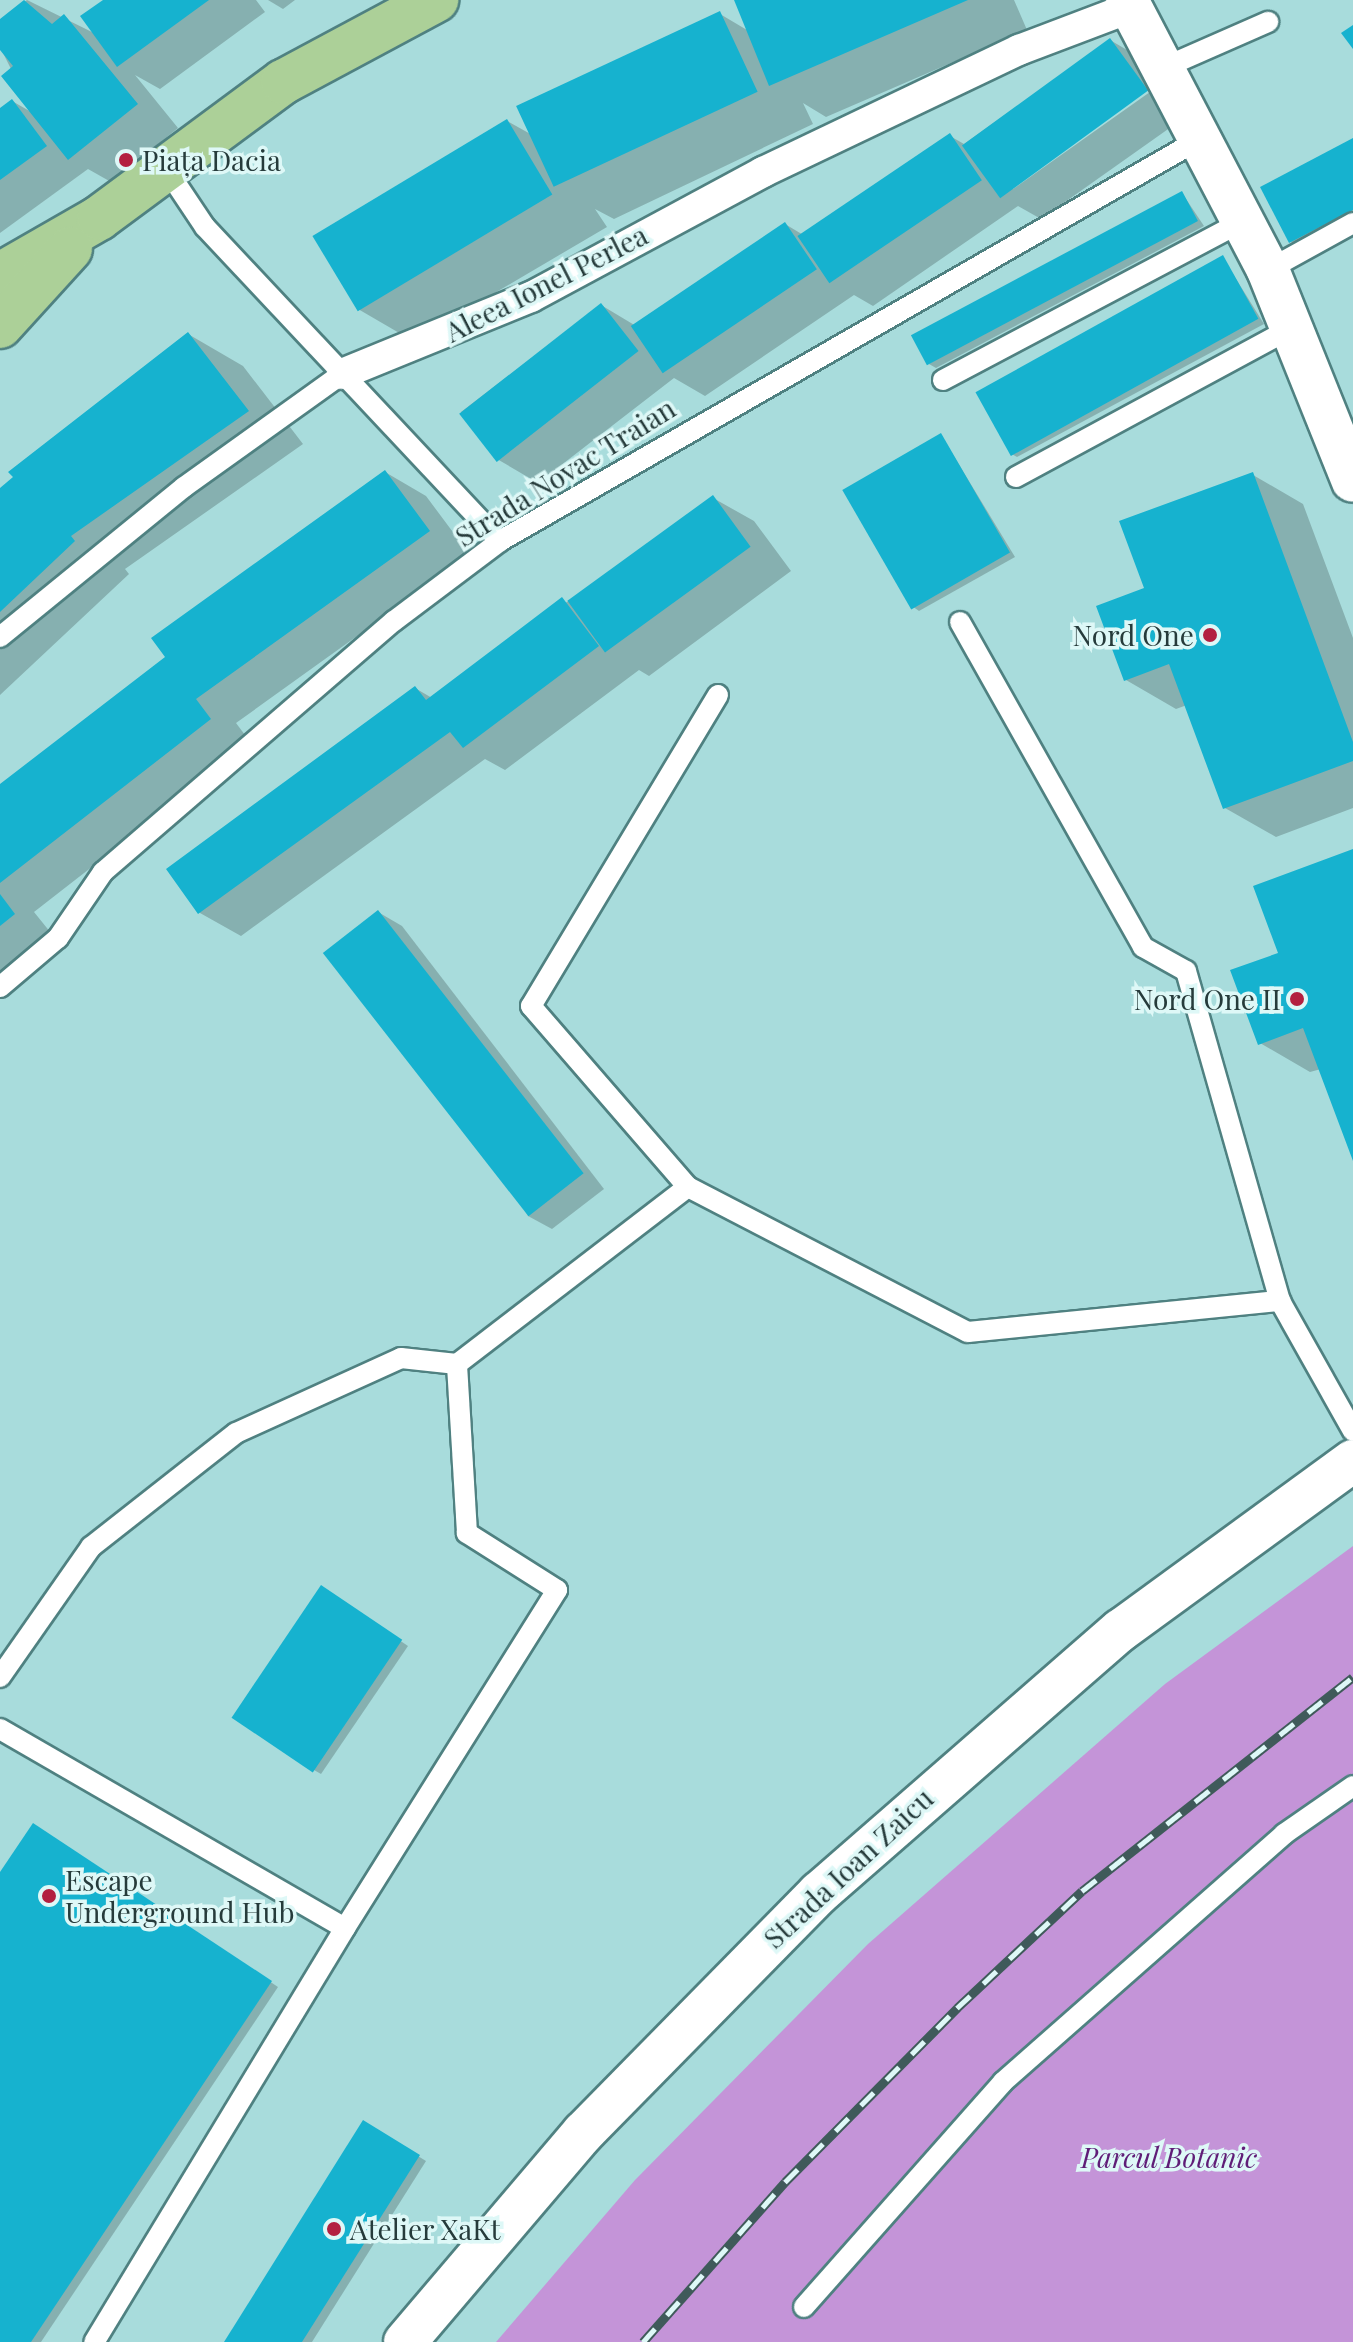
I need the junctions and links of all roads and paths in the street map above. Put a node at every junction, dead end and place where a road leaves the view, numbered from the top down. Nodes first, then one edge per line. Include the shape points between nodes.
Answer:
1 (436, 0) edge
2 (1130, 3) edge
3 (1268, 22) dead end
4 (1163, 68) junction
5 (1200, 139) junction
6 (165, 167) junction
7 (99, 218) junction
8 (1243, 221) junction
9 (1353, 223) edge
10 (1268, 270) junction
11 (0, 275) edge
12 (0, 326) edge
13 (1291, 328) junction
14 (342, 374) junction
15 (943, 380) dead end
16 (1016, 477) dead end
17 (1353, 481) edge
18 (500, 541) junction
19 (960, 622) dead end
20 (0, 637) edge
21 (718, 695) dead end
22 (0, 987) edge
23 (688, 1187) junction
24 (1280, 1301) junction
25 (457, 1364) junction
26 (1353, 1431) edge
27 (1353, 1461) edge
28 (0, 1677) edge
29 (0, 1729) edge
30 (1353, 1786) edge
31 (345, 1928) junction
32 (804, 2307) dead end
33 (94, 2342) edge
34 (405, 2342) edge

1 - 6 main road via 283,82
2 - 4 street
2 - 14 street, Aleea Ionel Perlea via 763,172 531,297
3 - 4 lane
4 - 5 street
5 - 8 street
5 - 18 lane, Strada Novac Traian
6 - 7 main road
6 - 14 lane via 205,227
7 - 11 main road
7 - 12 main road
8 - 10 street
8 - 15 lane
9 - 10 lane
10 - 13 street
13 - 16 lane
13 - 17 street
14 - 18 lane
14 - 20 lane, Aleea Ionel Perlea via 184,487
18 - 22 lane, Strada Novac Traian via 394,621 103,872 58,938
19 - 24 lane via 1143,947 1186,971
21 - 23 lane via 531,1006
23 - 24 lane via 968,1332
23 - 25 lane
24 - 26 lane
25 - 28 lane via 401,1358 236,1433 91,1547
25 - 31 lane via 467,1533 557,1590
27 - 34 street, Strada Ioan Zaicu via 1110,1639 819,1893 583,2133
29 - 31 lane
30 - 32 lane via 1284,1834 1003,2082
31 - 33 lane

